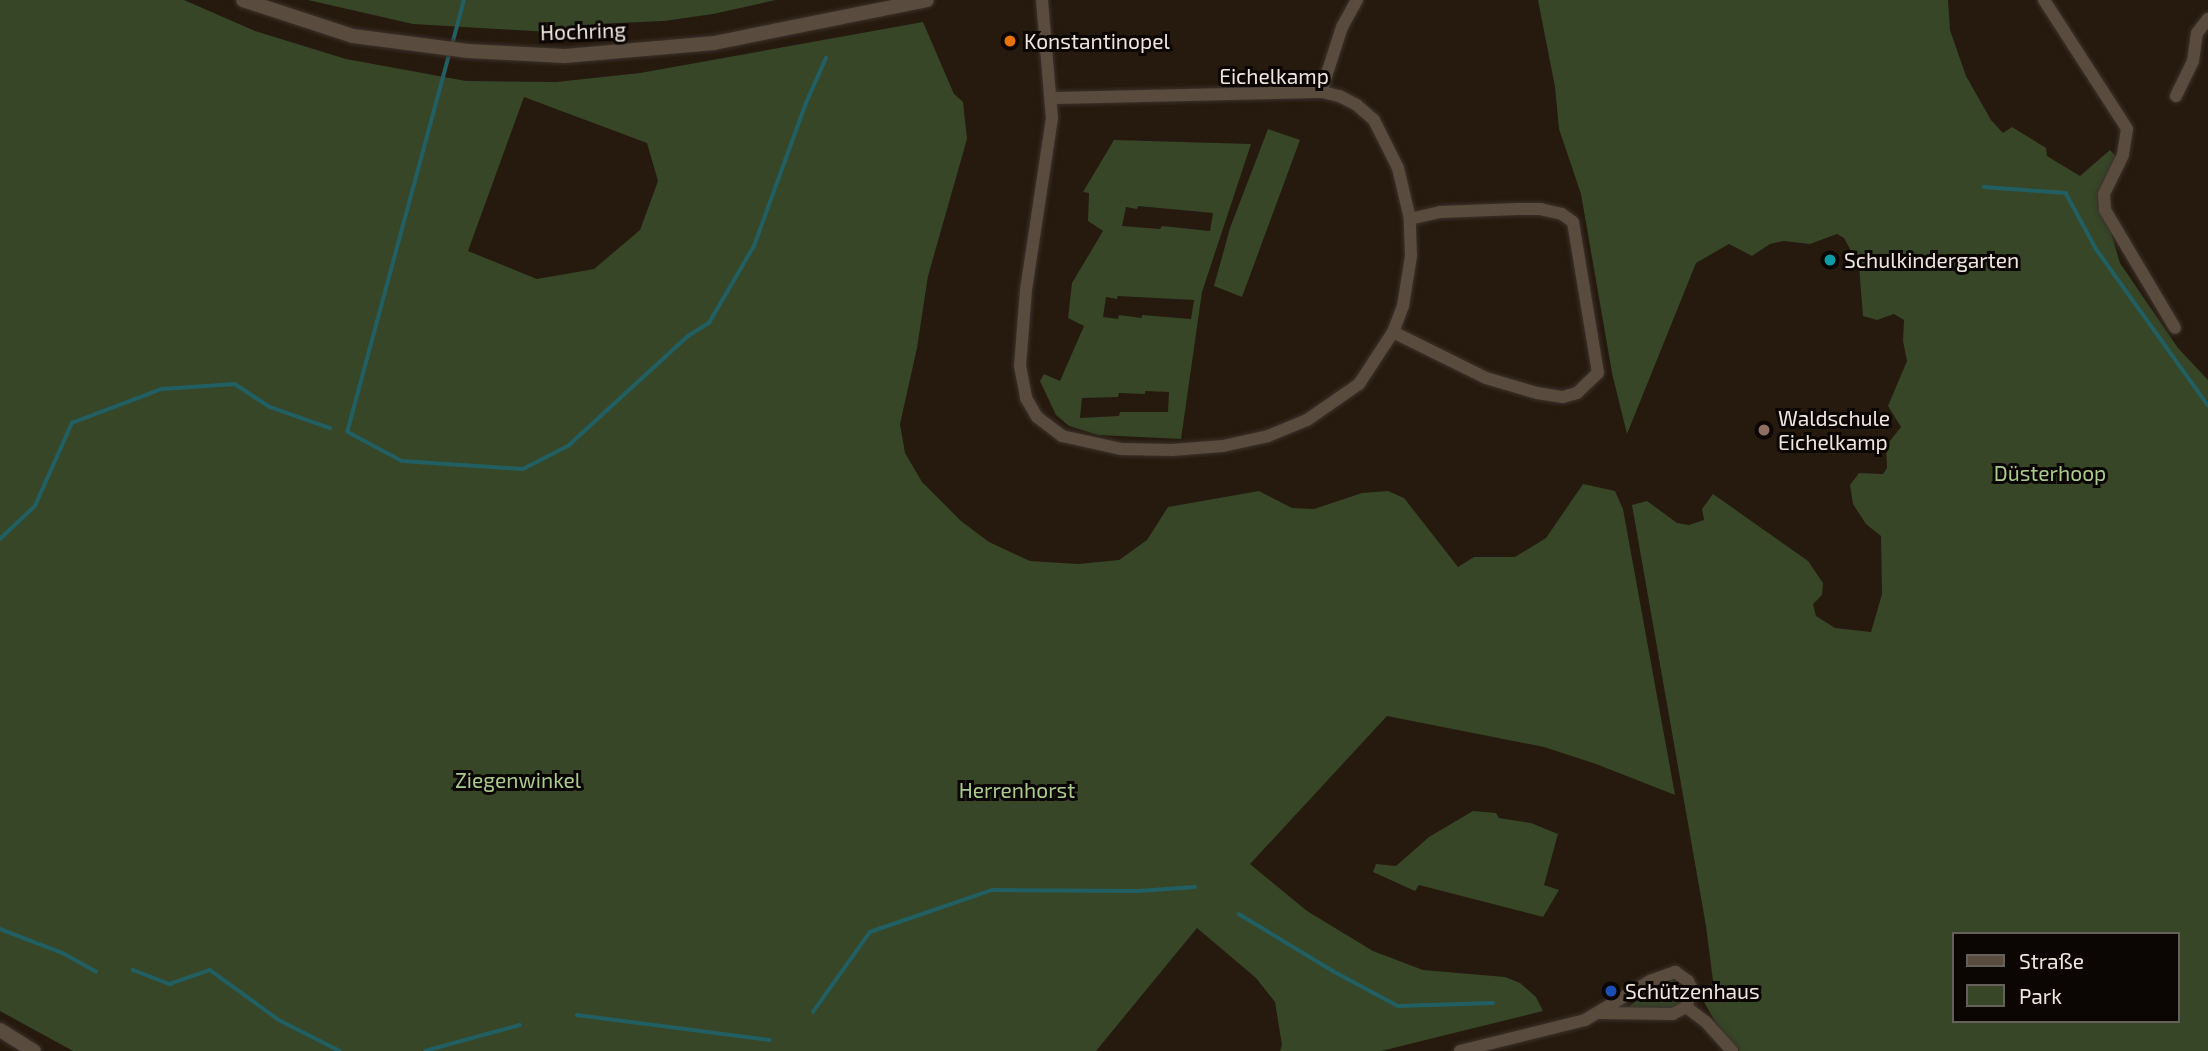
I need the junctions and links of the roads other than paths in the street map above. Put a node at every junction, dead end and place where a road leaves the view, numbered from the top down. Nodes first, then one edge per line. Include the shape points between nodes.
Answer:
1 (243, 0) edge
2 (927, 0) edge
3 (1042, 0) edge
4 (1357, 0) edge
5 (2044, 0) edge
6 (2208, 19) edge
7 (1321, 92) junction
8 (2176, 96) dead end
9 (1052, 98) junction
10 (1410, 219) junction
11 (2175, 328) dead end
12 (1393, 332) junction
13 (1686, 1007) junction
14 (1600, 1013) junction
15 (0, 1030) edge
16 (34, 1051) edge
17 (1460, 1051) edge
18 (1732, 1051) edge

1 - 2 street, Hochring via 353,36 468,51 565,55 714,43
3 - 9 street, Eichelkamp
4 - 7 street via 1342,27
5 - 11 street via 2127,129 2123,155 2104,194 2105,210
6 - 8 street via 2197,33 2193,61
7 - 9 street, Eichelkamp
7 - 10 street, Eichelkamp via 1357,105 1374,120 1398,167
9 - 12 street, Eichelkamp via 1020,366 1031,407 1048,428 1075,441 1138,450 1223,446 1268,436 1307,419 1359,384
10 - 12 street, Eichelkamp via 1408,281
10 - 12 street via 1440,212 1541,209 1573,222 1598,373 1577,393 1563,397 1537,393 1486,378
13 - 14 street via 1673,1014
13 - 14 street via 1692,989 1675,972 1650,981
13 - 18 street
14 - 17 street
15 - 16 street

